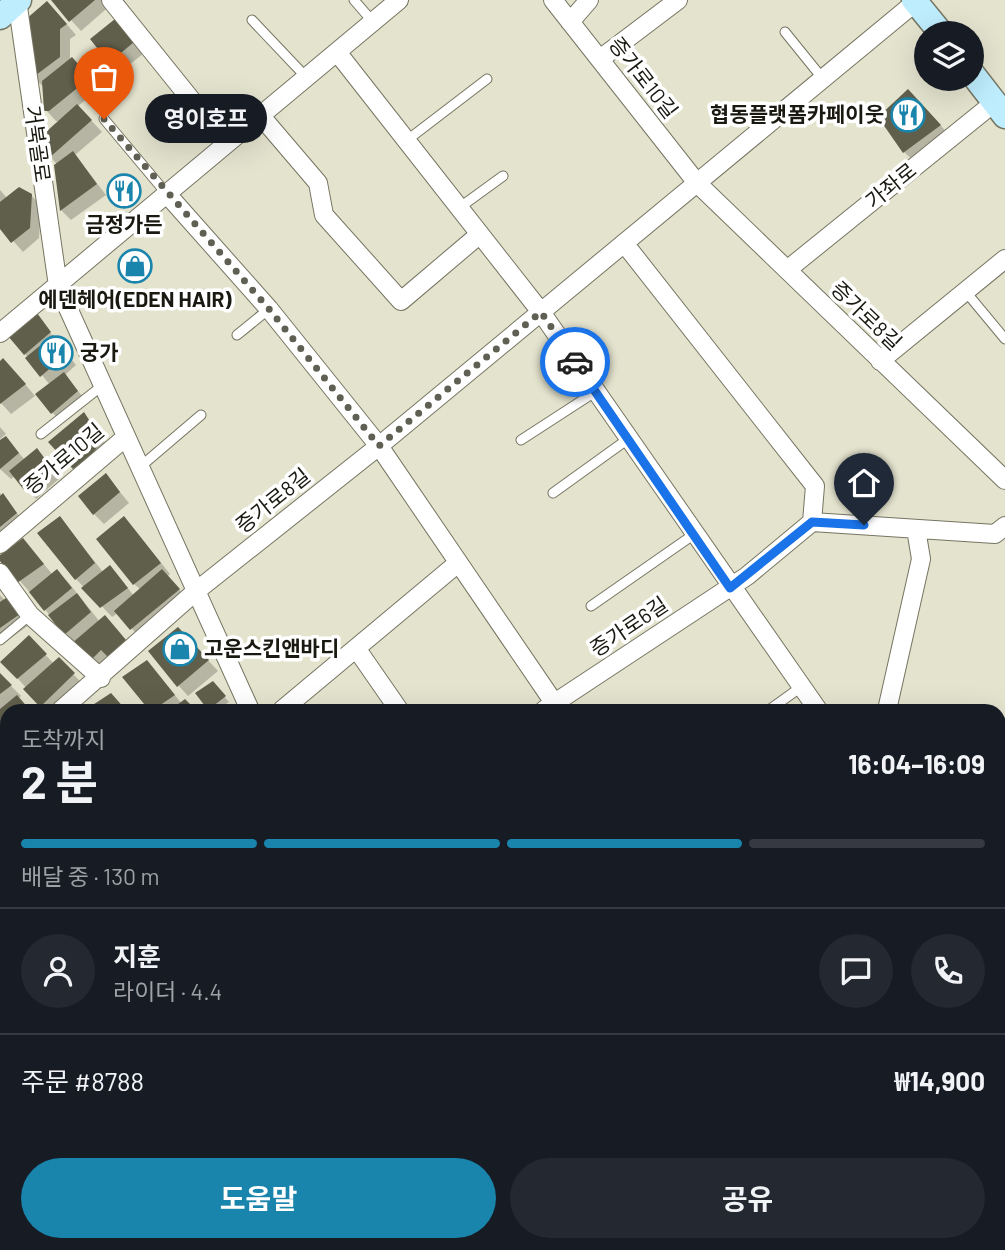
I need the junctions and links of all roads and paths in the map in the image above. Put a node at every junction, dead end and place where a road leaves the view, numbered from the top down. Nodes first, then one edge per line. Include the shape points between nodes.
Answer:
1 (111, 0) edge
2 (354, 0) edge
3 (400, 0) edge
4 (553, 0) edge
5 (589, 0) edge
6 (678, 0) edge
7 (916, 1) edge
8 (13, 5) edge
9 (252, 20) dead end
10 (931, 21) edge
11 (373, 22) junction
12 (570, 22) junction
13 (785, 32) dead end
14 (337, 52) junction
15 (600, 60) junction
16 (306, 77) junction
17 (487, 79) dead end
18 (823, 79) junction
19 (984, 89) edge
20 (1000, 109) edge
21 (260, 115) junction
22 (104, 119) dead end
23 (406, 141) junction
24 (226, 143) junction
25 (503, 176) dead end
26 (697, 183) junction
27 (166, 193) junction
28 (459, 208) junction
29 (480, 234) junction
30 (624, 243) junction
31 (1005, 260) edge
32 (787, 270) junction
33 (58, 286) junction
34 (966, 292) junction
35 (269, 309) junction
36 (541, 312) junction
37 (0, 333) edge
38 (237, 335) dead end
39 (1005, 339) edge
40 (880, 361) junction
41 (103, 385) junction
42 (595, 392) junction
43 (201, 415) dead end
44 (41, 434) dead end
45 (126, 437) junction
46 (628, 439) junction
47 (521, 440) dead end
48 (379, 446) junction
49 (139, 467) junction
50 (1005, 480) edge
51 (553, 493) dead end
52 (812, 522) junction
53 (1005, 526) edge
54 (916, 529) junction
55 (693, 535) junction
56 (0, 544) edge
57 (458, 563) junction
58 (0, 573) edge
59 (730, 588) junction
60 (195, 592) junction
61 (591, 606) dead end
62 (30, 615) junction
63 (0, 640) edge
64 (356, 648) junction
65 (101, 678) junction
66 (801, 687) junction
67 (68, 704) edge
68 (247, 704) edge
69 (289, 704) edge
70 (395, 704) edge
71 (549, 704) edge
72 (558, 704) edge
73 (777, 704) edge
74 (814, 704) edge
75 (888, 704) edge

1 - 24 street
2 - 11 lane
3 - 11 street
4 - 12 street, 증가로10길
5 - 12 street
6 - 15 street
7 - 10 main road
7 - 18 street, 증가로8길
8 - 33 street, 거북골로
9 - 16 lane
11 - 14 street
12 - 15 street, 증가로10길
13 - 18 lane
14 - 16 street
14 - 23 street
15 - 26 street, 증가로10길
16 - 21 street
17 - 23 lane
18 - 26 street, 증가로8길
19 - 20 main road, 가좌로
20 - 32 street, 가좌로
21 - 24 street
21 - 29 street via 318,183 324,215 401,301
22 - 27 lane
23 - 28 street
24 - 27 street
25 - 28 lane
26 - 30 street, 증가로8길
26 - 32 street, 증가로8길
27 - 33 street
27 - 35 street
28 - 29 street
29 - 36 street
30 - 36 street, 증가로8길
30 - 52 street via 815,486
31 - 34 street
32 - 40 street, 증가로8길
33 - 37 street
33 - 41 street, 증가로10길
34 - 39 lane
34 - 40 street
35 - 38 lane
35 - 48 street
36 - 42 street
36 - 48 street, 증가로8길
40 - 50 street, 증가로8길
41 - 44 lane, 증가로10길
41 - 45 street, 증가로10길
42 - 46 street
42 - 47 lane
43 - 49 lane
45 - 49 street, 증가로10길
45 - 56 street, 증가로10길
46 - 51 lane
46 - 55 street
48 - 57 street
48 - 60 street, 증가로8길
49 - 60 street, 증가로10길
52 - 54 street
52 - 59 street, 증가로6길
53 - 54 street via 995,534
54 - 75 street via 920,559
55 - 59 street
55 - 61 lane
57 - 64 street
57 - 71 street
58 - 62 street
59 - 66 street
59 - 72 street, 증가로6길
60 - 65 street, 증가로8길
60 - 68 street
62 - 63 lane
62 - 65 street
64 - 69 street
64 - 70 street
65 - 67 street, 증가로8길
66 - 73 lane
66 - 74 street

